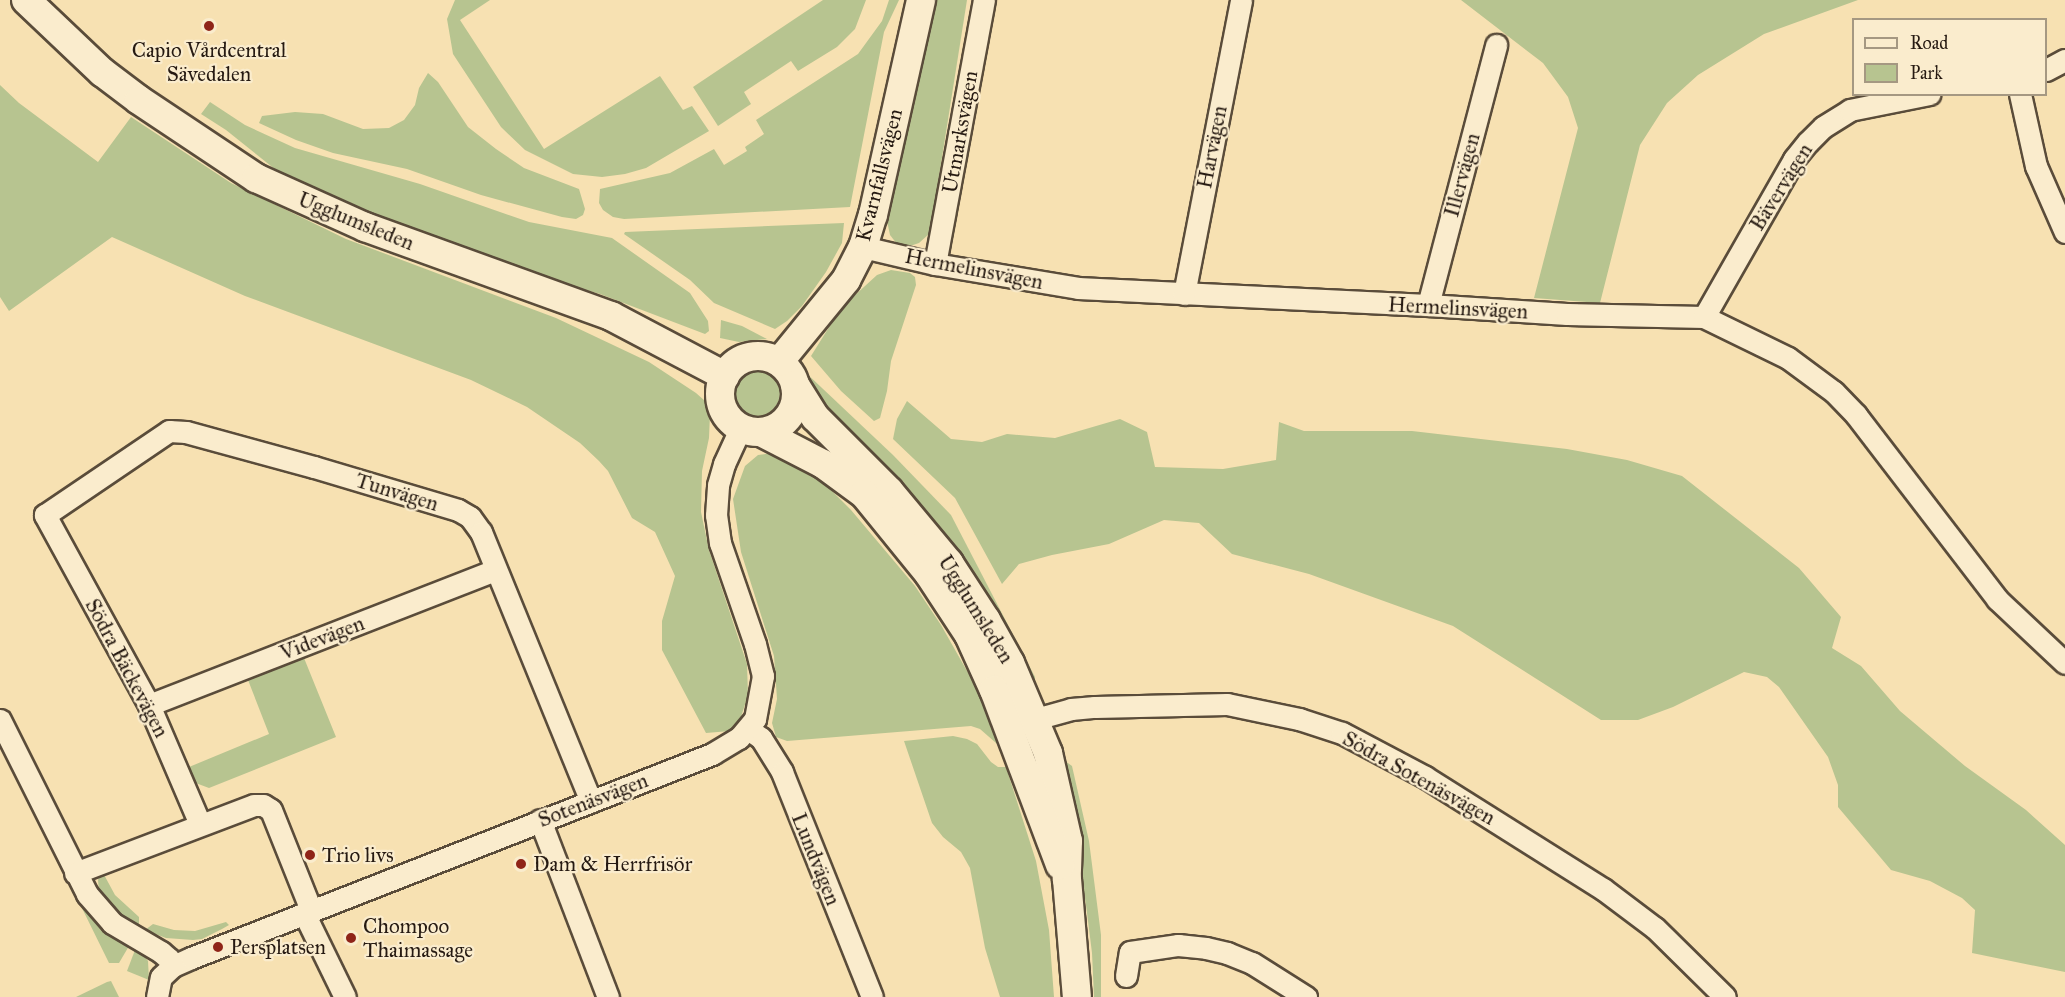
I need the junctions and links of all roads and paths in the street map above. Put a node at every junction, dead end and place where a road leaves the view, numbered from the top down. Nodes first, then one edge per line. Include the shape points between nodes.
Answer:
1 (26, 0) edge
2 (921, 0) edge
3 (984, 0) edge
4 (1241, 0) edge
5 (1496, 45) dead end
6 (2065, 60) edge
7 (2047, 69) edge
8 (1919, 96) edge
9 (2020, 96) edge
10 (2065, 232) edge
11 (863, 247) junction
12 (935, 264) junction
13 (1184, 294) junction
14 (1428, 305) junction
15 (1704, 317) junction
16 (787, 373) junction
17 (725, 376) junction
18 (751, 430) junction
19 (45, 515) joint
20 (496, 570) junction
21 (2065, 663) edge
22 (149, 705) junction
23 (0, 720) edge
24 (1023, 723) junction
25 (748, 729) junction
26 (591, 801) junction
27 (540, 820) junction
28 (200, 824) junction
29 (75, 873) junction
30 (308, 912) junction
31 (173, 966) junction
32 (1126, 976) dead end
33 (157, 997) edge
34 (345, 997) edge
35 (608, 997) edge
36 (872, 997) edge
37 (1077, 997) edge
38 (1306, 997) edge
39 (1725, 997) edge

1 - 17 street, Ugglumsleden via 87,58 139,100 256,178 365,227 611,316
2 - 11 street, Kvarnfallsvägen
3 - 12 street, Utmarksvägen
4 - 13 street, Harvägen
5 - 14 street, Illervägen
6 - 7 street
8 - 15 street, Bävervägen via 1850,110 1808,142 1794,159
9 - 10 street via 2036,166
11 - 12 street, Hermelinsvägen
11 - 16 street, Kvarnfallsvägen
12 - 13 street, Hermelinsvägen via 1078,288
13 - 14 street, Hermelinsvägen
14 - 15 street, Hermelinsvägen
15 - 21 street, Hermelinsvägen via 1788,358 1834,392 1856,415 1997,599
16 - 17 street via 766,357 745,358
16 - 18 street via 796,394 792,412 779,426
16 - 24 street, Ugglumsleden via 815,417 889,491 949,563 1011,663
17 - 18 street, Ugglumsleden via 721,402 726,414
18 - 24 street, Ugglumsleden via 794,447 864,494 894,529 969,635
18 - 25 street, Sotenäsvägen via 724,464 716,515 720,543 763,676 758,710
19 - 20 street, Tunvägen via 160,435 179,431 458,510 477,524
19 - 22 street, Södra Bäckevägen
20 - 22 street, Videvägen
20 - 26 street, Tunvägen
22 - 28 street, Södra Bäckevägen
23 - 29 street
24 - 37 street, Ugglumsleden via 1054,777 1068,841 1067,879
24 - 39 street, Södra Sotenäsvägen via 1071,709 1227,704 1299,719 1371,747 1570,867 1655,928
25 - 26 street, Sotenäsvägen via 712,754
25 - 36 street, Lundvägen via 761,738 782,772
26 - 27 street, Sotenäsvägen
27 - 30 street, Sotenäsvägen
27 - 35 street
28 - 29 street
28 - 30 street via 254,805 270,810
29 - 31 street via 112,923 160,952
30 - 31 street, Sotenäsvägen
30 - 34 street
31 - 33 street via 161,977
32 - 38 street via 1130,952 1178,945 1206,948 1252,963

